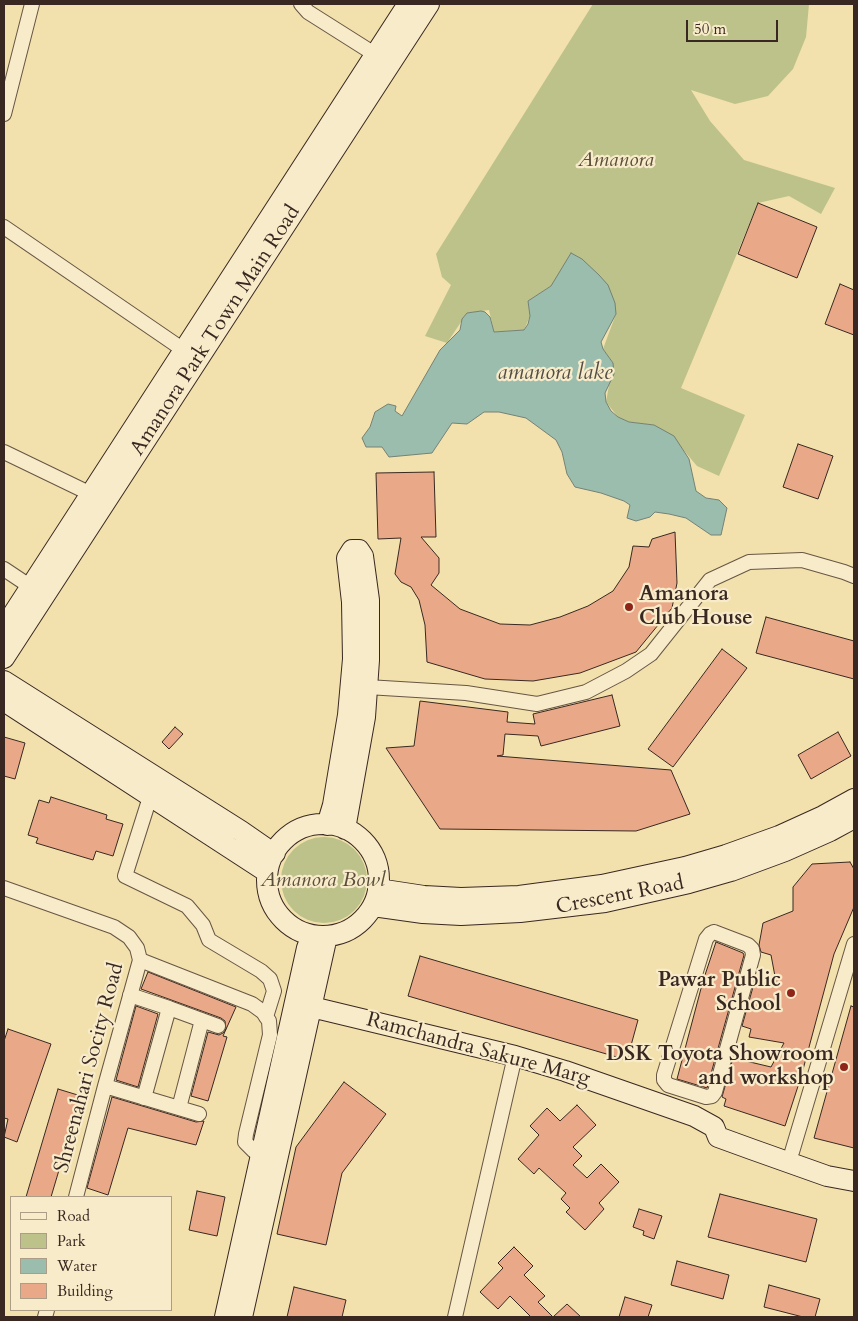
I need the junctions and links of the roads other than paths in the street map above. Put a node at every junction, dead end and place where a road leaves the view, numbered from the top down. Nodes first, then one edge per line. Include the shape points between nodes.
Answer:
1 (32, 4) edge
2 (301, 4) edge
3 (408, 4) edge
4 (429, 4) edge
5 (376, 55) junction
6 (4, 114) edge
7 (4, 227) edge
8 (191, 355) junction
9 (4, 452) edge
10 (91, 494) junction
11 (4, 569) edge
12 (854, 576) edge
13 (38, 591) junction
14 (4, 628) edge
15 (4, 658) edge
16 (4, 681) edge
17 (367, 686) junction
18 (4, 701) edge
19 (150, 796) junction
20 (854, 799) edge
21 (854, 818) edge
22 (336, 827) junction
23 (275, 852) junction
24 (267, 872) junction
25 (4, 888) edge
26 (376, 898) junction
27 (320, 936) junction
28 (854, 944) edge
29 (140, 960) junction
30 (130, 995) junction
31 (303, 1004) junction
32 (169, 1008) junction
33 (266, 1017) junction
34 (202, 1020) junction
35 (218, 1026) dead end
36 (514, 1056) junction
37 (278, 1077) junction
38 (105, 1086) junction
39 (684, 1089) junction
40 (144, 1098) junction
41 (178, 1108) junction
42 (678, 1110) junction
43 (199, 1114) dead end
44 (714, 1126) junction
45 (792, 1152) junction
46 (270, 1155) junction
47 (854, 1170) edge
48 (854, 1181) edge
49 (76, 1196) edge
50 (225, 1317) edge
51 (242, 1317) edge
52 (455, 1317) edge

1 - 6 street
2 - 5 street via 308,12
3 - 5 main road, Amanora Park Town Main Road
4 - 8 main road, Amanora Park Town Main Road
5 - 8 main road, Amanora Park Town Main Road
7 - 8 street
8 - 10 main road, Amanora Park Town Main Road
8 - 13 main road, Amanora Park Town Main Road
9 - 10 street
10 - 13 main road, Amanora Park Town Main Road
11 - 13 street
12 - 17 street via 802,560 749,562 710,580 651,654 626,671 586,692 537,704
13 - 14 main road, Amanora Park Town Main Road
13 - 15 main road, Amanora Park Town Main Road
16 - 23 main road
17 - 22 main road via 365,717
17 - 22 main road via 368,591 364,556 360,550 352,550 347,558 353,650 349,705 333,805
18 - 19 main road
19 - 24 main road
19 - 33 street via 126,876 187,906 203,925 209,940 270,979 274,991
20 - 26 main road, Crescent Road via 779,836 726,855 602,885 519,896
21 - 26 main road, Crescent Road via 786,851 731,871 605,902 461,915 423,913
22 - 23 main road via 313,825 303,828
22 - 26 main road via 355,834 370,850 378,870
23 - 24 main road
24 - 27 main road via 269,891 277,911 292,927
25 - 29 street, Shreenahari Socity Road via 114,927 129,937
26 - 27 main road via 354,927
27 - 31 main road
28 - 45 street
29 - 30 street, Shreenahari Socity Road
29 - 33 street via 252,1004
30 - 32 street
30 - 38 street, Shreenahari Socity Road
31 - 36 main road, Ramchandra Sakure Marg
31 - 37 main road
32 - 34 street
32 - 40 street
33 - 37 street
34 - 35 street
34 - 41 street
36 - 42 main road, Ramchandra Sakure Marg
36 - 52 street
37 - 46 main road
38 - 40 street
38 - 49 street, Shreenahari Socity Road
39 - 39 street via 668,1085 664,1075 706,939 714,932 748,945 753,955 715,1092 706,1097
39 - 42 street
40 - 41 street
41 - 43 street
42 - 44 main road, Ramchandra Sakure Marg
44 - 45 main road, Ramchandra Sakure Marg via 723,1124
44 - 48 main road, Ramchandra Sakure Marg via 718,1136 751,1149 827,1176
45 - 47 main road, Ramchandra Sakure Marg
46 - 50 main road
46 - 51 main road

